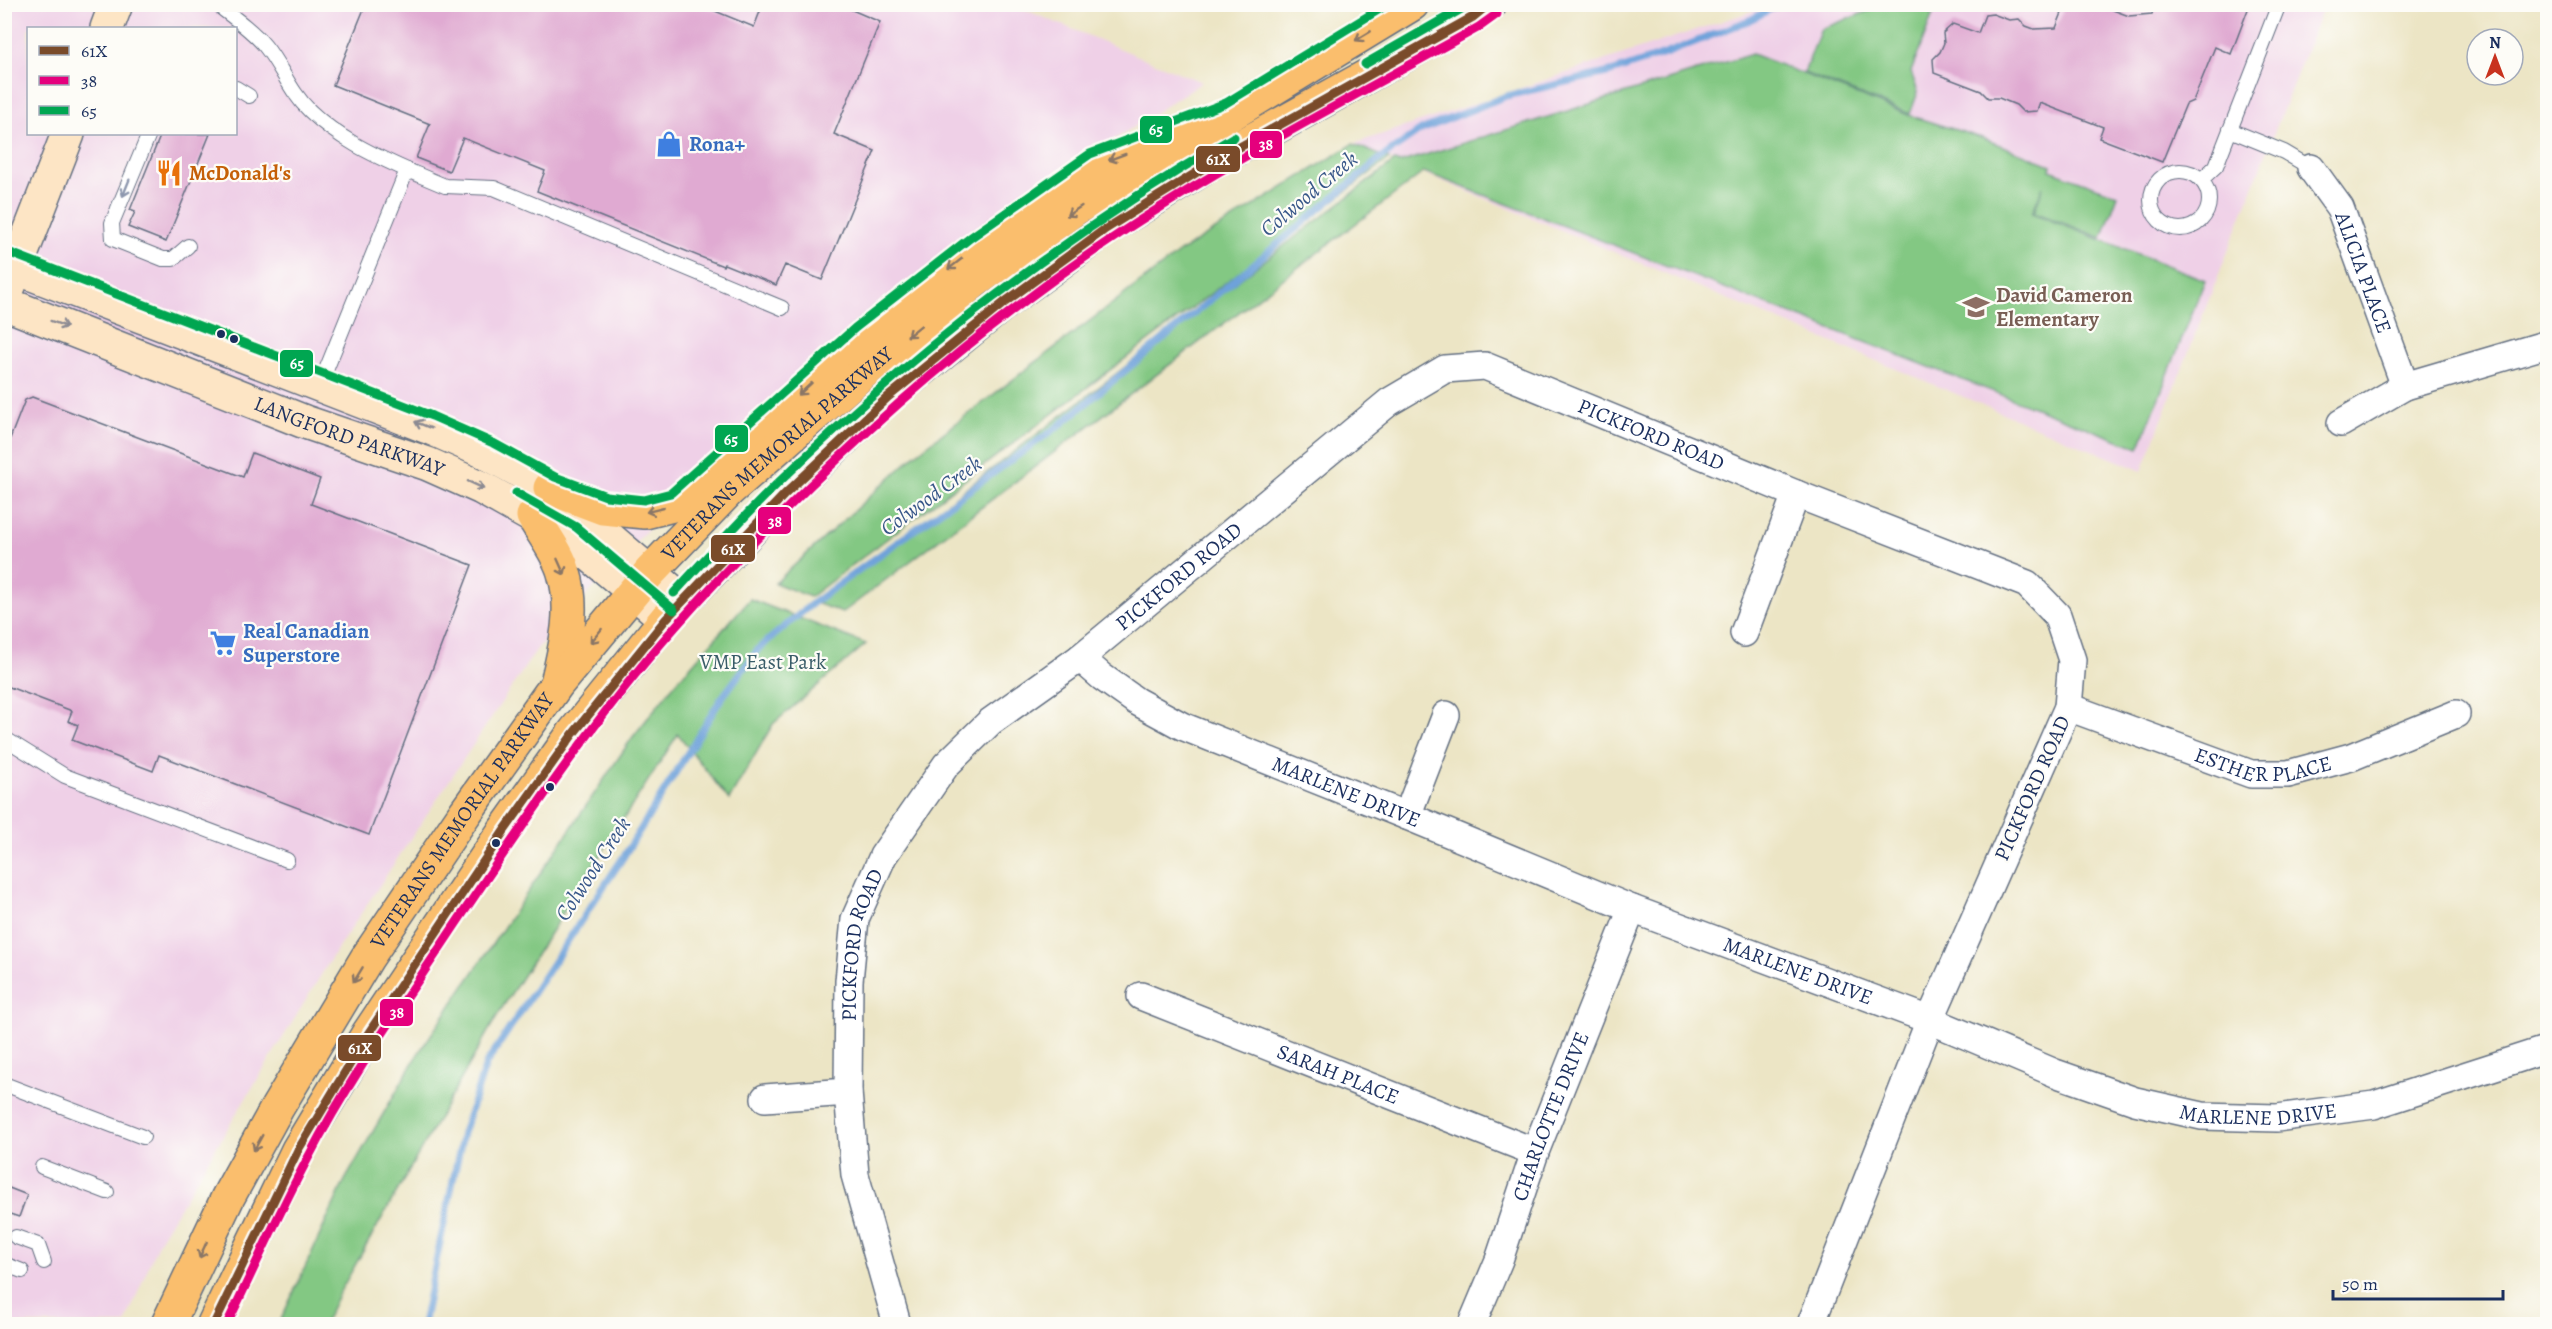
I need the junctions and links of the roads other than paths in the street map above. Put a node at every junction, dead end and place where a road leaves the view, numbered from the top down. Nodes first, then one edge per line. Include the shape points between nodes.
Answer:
1 (116, 4) edge
2 (216, 4) edge
3 (1412, 4) edge
4 (1490, 4) edge
5 (2279, 4) edge
6 (107, 27) edge
7 (237, 89) edge
8 (249, 96) dead end
9 (1231, 114) junction
10 (2230, 130) junction
11 (68, 135) edge
12 (148, 135) edge
13 (2311, 168) joint
14 (407, 170) junction
15 (2201, 180) junction
16 (1044, 232) junction
17 (188, 246) dead end
18 (1063, 259) junction
19 (11, 265) edge
20 (4, 297) edge
21 (4, 303) edge
22 (782, 308) dead end
23 (2547, 344) edge
24 (320, 385) junction
25 (2405, 386) junction
26 (2341, 423) dead end
27 (550, 488) junction
28 (1796, 494) junction
29 (533, 516) junction
30 (641, 582) junction
31 (674, 610) junction
32 (1744, 633) dead end
33 (1080, 658) junction
34 (557, 684) junction
35 (2068, 707) junction
36 (2456, 714) dead end
37 (1446, 715) dead end
38 (4, 738) edge
39 (1407, 816) junction
40 (287, 860) dead end
41 (1632, 909) junction
42 (1141, 996) dead end
43 (1930, 1020) junction
44 (2547, 1049) edge
45 (4, 1084) edge
46 (849, 1092) junction
47 (765, 1098) dead end
48 (143, 1137) dead end
49 (1535, 1152) junction
50 (42, 1167) dead end
51 (106, 1192) dead end
52 (16, 1237) dead end
53 (44, 1262) dead end
54 (4, 1264) edge
55 (22, 1271) dead end
56 (168, 1324) edge
57 (214, 1324) edge
58 (897, 1324) edge
59 (1472, 1324) edge
60 (1810, 1324) edge

1 - 6 main road
2 - 14 lane via 266,46 291,88 338,135
3 -> 9 main road, VETERANS MEMORIAL PARKWAY
4 - 18 main road, VETERANS MEMORIAL PARKWAY via 1220,158
5 - 10 lane
7 - 8 lane
9 -> 16 main road, VETERANS MEMORIAL PARKWAY
9 -> 27 main road via 1097,164 977,247 862,337 677,504 645,512 603,508
10 - 13 lane via 2284,152
10 - 15 lane via 2216,166
11 - 19 main road
12 -> 17 lane via 112,223 113,239 163,259 173,259
13 - 25 street, ALICIA PLACE via 2340,208
14 - 22 lane via 445,186 494,188
14 - 24 lane
15 - 15 lane via 2190,172 2164,175 2155,184 2151,197 2152,210 2159,221 2184,230 2196,226 2206,216 2210,204 2208,190
16 - 18 lane
16 -> 30 main road, VETERANS MEMORIAL PARKWAY via 974,282 858,377 729,490
18 - 31 main road, VETERANS MEMORIAL PARKWAY via 888,397 785,494
19 - 20 main road
19 - 24 main road, LANGFORD PARKWAY
21 -> 29 main road, LANGFORD PARKWAY via 305,422 428,464
23 - 25 street
27 -> 24 main road, LANGFORD PARKWAY via 487,453
25 - 26 street
27 - 30 main road, LANGFORD PARKWAY
28 - 32 street
28 - 33 street, PICKFORD ROAD via 1485,366 1445,369 1389,402
28 - 35 street, PICKFORD ROAD via 2027,584 2057,615 2072,660
29 - 30 main road, LANGFORD PARKWAY
29 -> 34 main road via 564,572 570,603
30 - 31 main road, LANGFORD PARKWAY
30 -> 34 main road, VETERANS MEMORIAL PARKWAY
31 - 57 main road, VETERANS MEMORIAL PARKWAY via 573,734 368,1034 298,1150
33 - 39 street, MARLENE DRIVE via 1128,695 1182,726
33 - 46 street, PICKFORD ROAD via 990,722 946,765 883,856 855,919 849,981
34 -> 56 main road, VETERANS MEMORIAL PARKWAY via 367,958 228,1197
35 - 36 street, ESTHER PLACE via 2251,774 2288,774 2350,757
35 - 43 street, PICKFORD ROAD
37 - 39 street
38 - 40 lane via 65,776
39 - 41 street, MARLENE DRIVE
41 - 43 street, MARLENE DRIVE
41 - 49 street, CHARLOTTE DRIVE
42 - 49 street, SARAH PLACE
43 - 44 street, MARLENE DRIVE via 2055,1073 2135,1101 2202,1116 2277,1118 2374,1105
43 - 60 street, PICKFORD ROAD
45 - 48 lane
46 - 47 street
46 - 58 street, PICKFORD ROAD via 855,1175
49 - 59 street, CHARLOTTE DRIVE
50 - 51 lane
52 - 53 lane via 38,1245
54 - 55 lane

